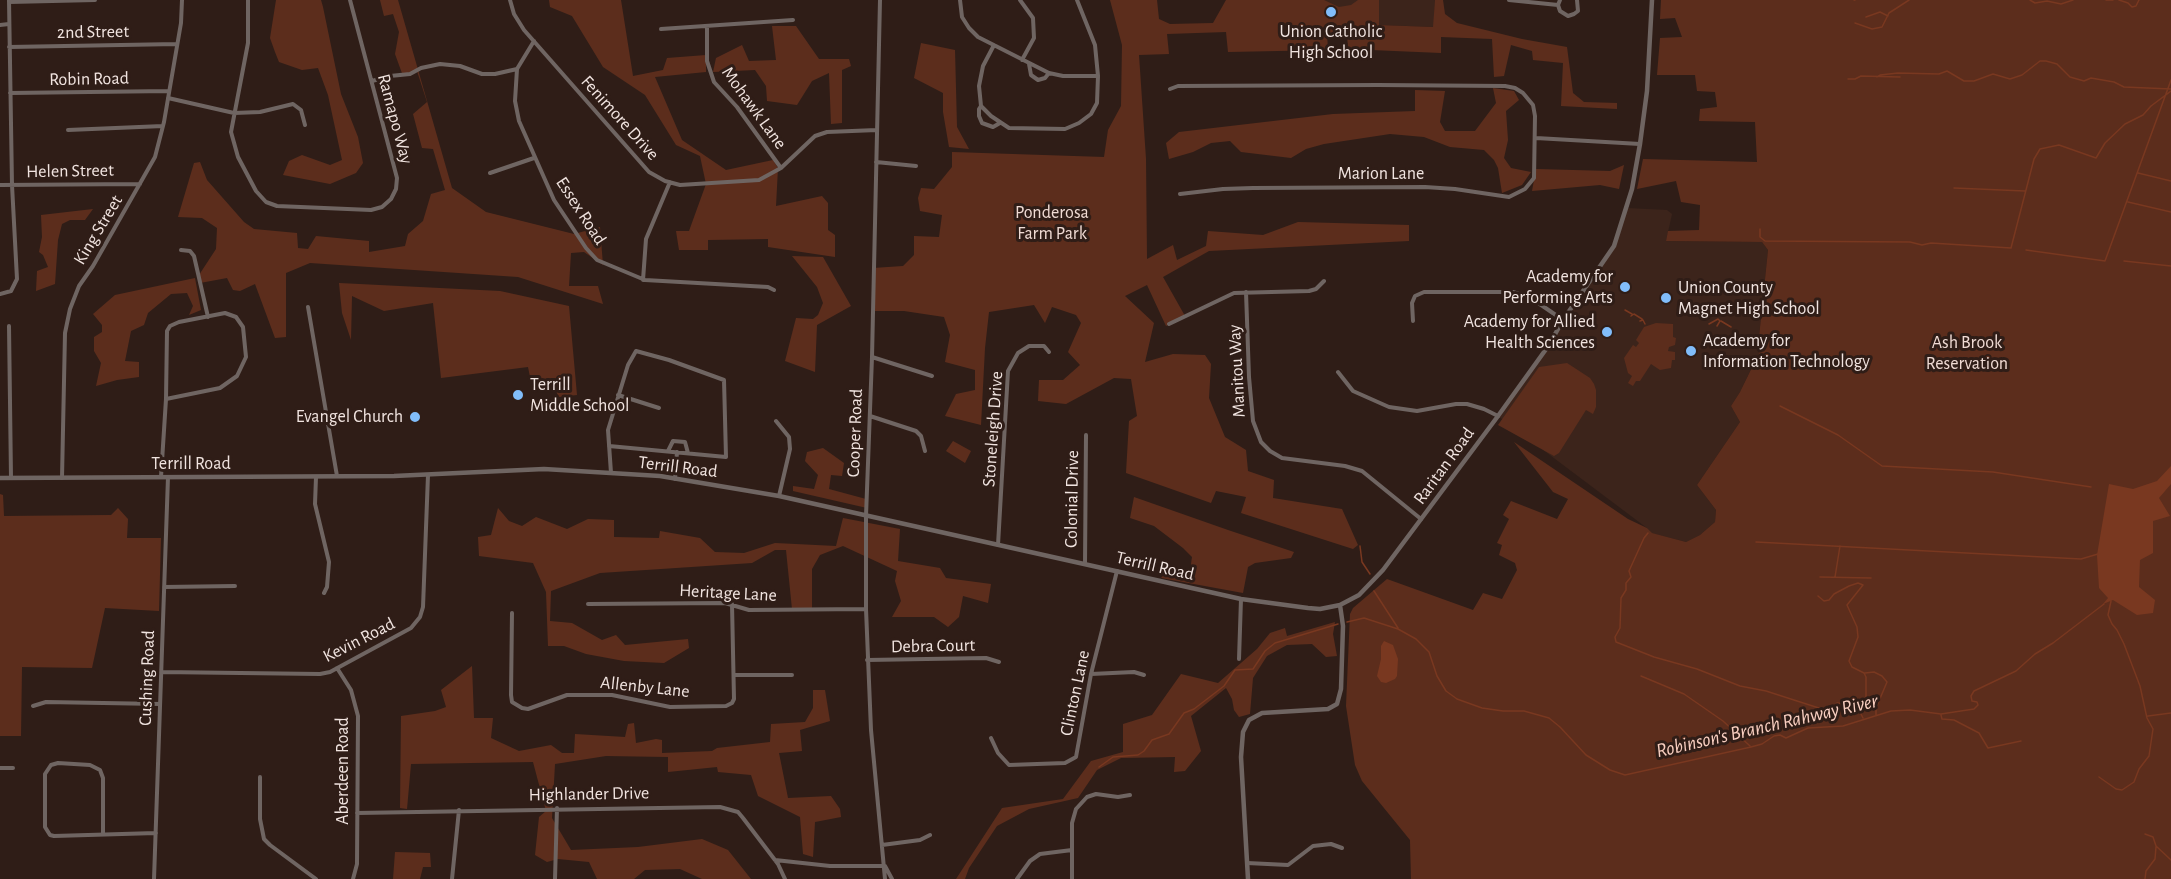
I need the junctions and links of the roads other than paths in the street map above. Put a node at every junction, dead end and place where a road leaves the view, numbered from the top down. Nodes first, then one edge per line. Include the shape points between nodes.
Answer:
1 (96, 0) edge
2 (182, 0) edge
3 (248, 0) edge
4 (350, 0) edge
5 (510, 0) edge
6 (880, 0) edge
7 (960, 0) edge
8 (1020, 0) edge
9 (1077, 0) edge
10 (1509, 0) edge
11 (1560, 0) edge
12 (1577, 0) edge
13 (1652, 0) edge
14 (9, 1) edge
15 (1558, 6) junction
16 (793, 20) dead end
17 (9, 24) junction
18 (0, 25) edge
19 (707, 26) junction
20 (661, 29) dead end
21 (534, 41) junction
22 (177, 44) junction
23 (994, 45) junction
24 (9, 47) junction
25 (1022, 60) junction
26 (1029, 64) junction
27 (517, 69) junction
28 (1049, 73) junction
29 (1098, 76) junction
30 (372, 81) junction
31 (1170, 89) dead end
32 (169, 91) junction
33 (10, 93) junction
34 (168, 98) junction
35 (981, 106) junction
36 (234, 113) junction
37 (1000, 123) junction
38 (305, 125) dead end
39 (163, 126) junction
40 (68, 130) dead end
41 (877, 130) junction
42 (1536, 138) junction
43 (1640, 144) junction
44 (534, 158) junction
45 (876, 162) junction
46 (916, 166) dead end
47 (781, 168) junction
48 (490, 173) dead end
49 (670, 183) junction
50 (140, 184) junction
51 (0, 185) edge
52 (12, 185) junction
53 (1180, 194) dead end
54 (182, 250) dead end
55 (643, 280) junction
56 (1324, 281) dead end
57 (774, 290) dead end
58 (1246, 292) junction
59 (0, 294) edge
60 (308, 307) dead end
61 (208, 316) junction
62 (1563, 320) junction
63 (1413, 321) dead end
64 (1169, 324) dead end
65 (9, 326) dead end
66 (1049, 352) dead end
67 (872, 357) junction
68 (1338, 372) dead end
69 (933, 376) dead end
70 (618, 395) junction
71 (166, 399) junction
72 (659, 408) dead end
73 (870, 416) junction
74 (1498, 416) junction
75 (776, 421) dead end
76 (1086, 435) dead end
77 (609, 446) junction
78 (925, 451) dead end
79 (668, 452) junction
80 (677, 452) junction
81 (688, 453) junction
82 (610, 473) junction
83 (428, 475) junction
84 (160, 477) junction
85 (168, 477) junction
86 (316, 477) junction
87 (337, 477) junction
88 (0, 478) edge
89 (11, 478) junction
90 (62, 478) junction
91 (675, 479) junction
92 (779, 496) junction
93 (866, 516) junction
94 (1422, 519) junction
95 (998, 545) junction
96 (1084, 564) junction
97 (1117, 571) junction
98 (236, 586) dead end
99 (164, 587) junction
100 (324, 593) dead end
101 (1241, 599) junction
102 (588, 604) dead end
103 (732, 604) junction
104 (1340, 605) junction
105 (866, 609) junction
106 (512, 613) dead end
107 (1239, 658) dead end
108 (867, 660) junction
109 (999, 662) dead end
110 (337, 668) junction
111 (161, 672) junction
112 (1091, 674) junction
113 (734, 675) junction
114 (792, 675) dead end
115 (1144, 675) dead end
116 (160, 704) junction
117 (33, 706) dead end
118 (991, 738) dead end
119 (0, 768) edge
120 (14, 768) dead end
121 (260, 777) dead end
122 (1130, 795) dead end
123 (557, 808) junction
124 (459, 810) junction
125 (357, 813) junction
126 (156, 833) junction
127 (103, 834) junction
128 (930, 835) dead end
129 (882, 845) junction
130 (1342, 848) dead end
131 (1072, 850) junction
132 (775, 860) junction
133 (1246, 863) junction
134 (885, 866) junction
135 (154, 879) edge
136 (316, 879) edge
137 (353, 879) edge
138 (452, 879) edge
139 (555, 879) edge
140 (785, 879) edge
141 (885, 879) edge
142 (892, 879) edge
143 (1017, 879) edge
144 (1072, 879) edge
145 (1248, 879) edge

1 - 14 street
2 - 22 street, King Street
3 - 36 street via 248,43
4 - 30 street, Ramapo Way
5 - 21 street, Fenimore Drive via 514,14
6 - 41 street, Cooper Road
7 - 23 street via 962,17 969,28
8 - 25 street via 1033,18 1034,38
9 - 29 street via 1095,45
10 - 15 street
11 - 15 street
12 - 15 street via 1578,11 1571,16 1562,13
13 - 43 street, Raritan Road
14 - 17 street
16 - 19 street
17 - 18 street
17 - 24 street
19 - 20 street
19 - 47 street, Mohawk Lane via 707,61 714,82
21 - 27 street, Essex Road
21 - 49 street, Fenimore Drive via 649,172
22 - 24 street, 2nd Street
22 - 32 street, King Street
23 - 25 street
23 - 35 street via 983,66
24 - 33 street
25 - 26 street
26 - 28 street
26 - 28 street via 1031,75 1038,80
27 - 30 street via 482,74 440,64
27 - 44 street, Essex Road via 515,101 519,122
28 - 29 street
29 - 37 street via 1097,102 1091,114 1079,123 1065,129 1010,128
30 - 36 street, Ramapo Way via 397,183 391,199 374,209 277,206 266,202 256,191 234,145
31 - 42 street via 1512,87 1523,93 1534,108
32 - 33 street, Robin Road
32 - 34 street, King Street
33 - 52 street
34 - 36 street
34 - 39 street, King Street
35 - 37 street
35 - 37 street via 982,123 993,127
36 - 38 street via 293,104 301,110
39 - 40 street
39 - 50 street, King Street via 155,158
41 - 45 street, Cooper Road
41 - 47 street via 815,136
42 - 43 street
42 - 53 street, Marion Lane via 1534,178 1525,189 1505,198 1425,187 1233,189
43 - 62 street, Raritan Road via 1632,189 1614,246
44 - 48 street
44 - 55 street, Essex Road via 554,200 586,248 597,260
45 - 46 street
45 - 67 street, Cooper Road
47 - 49 street via 759,180
49 - 55 street via 646,239
50 - 52 street, Helen Street
50 - 90 street, King Street via 79,286 70,309 65,333
51 - 52 street, Helen Street
52 - 59 street via 17,276 13,288
54 - 61 street via 194,256
55 - 57 street, Essex Road
56 - 58 street via 1309,291
58 - 64 street via 1224,296
58 - 94 street, Manitou Way via 1252,421 1261,442 1282,458 1362,471
60 - 87 street
61 - 71 street via 176,322 167,331
61 - 71 street via 229,314 241,323 246,357 242,369 220,388
62 - 63 street via 1531,298 1513,292 1424,292 1415,296 1412,303
62 - 74 street, Raritan Road
65 - 89 street
66 - 95 street, Stoneleigh Drive via 1044,346 1029,346 1018,353 1008,371
67 - 69 street
67 - 73 street, Cooper Road
68 - 74 street via 1353,391 1389,407 1417,411 1467,404
70 - 72 street
70 - 77 street via 608,430
70 - 81 street via 636,351 724,380 726,457
71 - 84 street
73 - 78 street via 916,431
73 - 93 street, Cooper Road
74 - 94 street, Raritan Road
75 - 92 street via 789,437 790,449
76 - 96 street, Colonial Drive
77 - 79 street
77 - 82 street
79 - 80 street
79 - 81 street via 672,441 685,442
80 - 81 street
80 - 91 street
82 - 83 street, Terrill Road via 544,469
82 - 91 street, Terrill Road
83 - 87 street, Terrill Road
83 - 110 street, Kevin Road via 420,617 408,631
84 - 85 street, Terrill Road
84 - 90 street, Terrill Road
85 - 86 street, Terrill Road
85 - 99 street, Cushing Road
86 - 87 street, Terrill Road
86 - 100 street via 315,504 329,562
88 - 89 street, Terrill Road
89 - 90 street, Terrill Road
91 - 92 street, Terrill Road
92 - 93 street, Terrill Road
93 - 95 street, Terrill Road
93 - 105 street, Cooper Road
94 - 104 street, Raritan Road via 1373,583
95 - 96 street, Terrill Road
96 - 97 street, Terrill Road
97 - 101 street, Terrill Road
97 - 112 street, Clinton Lane
98 - 99 street
99 - 111 street, Cushing Road
101 - 104 street, Terrill Road via 1320,609
101 - 107 street
102 - 103 street, Heritage Lane
103 - 105 street, Heritage Lane via 749,610
103 - 113 street, Allenby Lane
104 - 133 street via 1341,694 1336,704 1328,709 1262,713 1244,728 1241,757
105 - 108 street, Cooper Road
106 - 113 street, Allenby Lane via 510,695 512,702 522,708 567,695 612,695 670,706 726,706 734,699
108 - 109 street, Debra Court via 986,658
108 - 129 street, Cooper Road
110 - 111 street, Kevin Road via 320,674
110 - 125 street, Aberdeen Road via 351,690 358,716
111 - 116 street, Cushing Road
112 - 115 street
112 - 118 street, Clinton Lane via 1073,760 1009,765
113 - 114 street
116 - 117 street via 46,702
116 - 126 street, Cushing Road
119 - 120 street
121 - 136 street via 264,839
122 - 131 street via 1096,794 1082,801 1072,823
123 - 124 street, Highlander Drive
123 - 132 street, Highlander Drive via 729,808 738,812
123 - 139 street
124 - 125 street, Highlander Drive
124 - 138 street
125 - 137 street, Aberdeen Road via 357,864
126 - 127 street
126 - 135 street, Cushing Road
127 - 127 street via 100,770 95,766 51,765 45,774 45,827 50,835
128 - 129 street
129 - 134 street, Cooper Road
130 - 133 street via 1330,844 1313,846 1288,865
131 - 143 street via 1040,854
131 - 144 street
132 - 134 street
132 - 140 street, Highlander Drive
133 - 145 street
134 - 141 street, Cooper Road
134 - 142 street, Cooper Road

